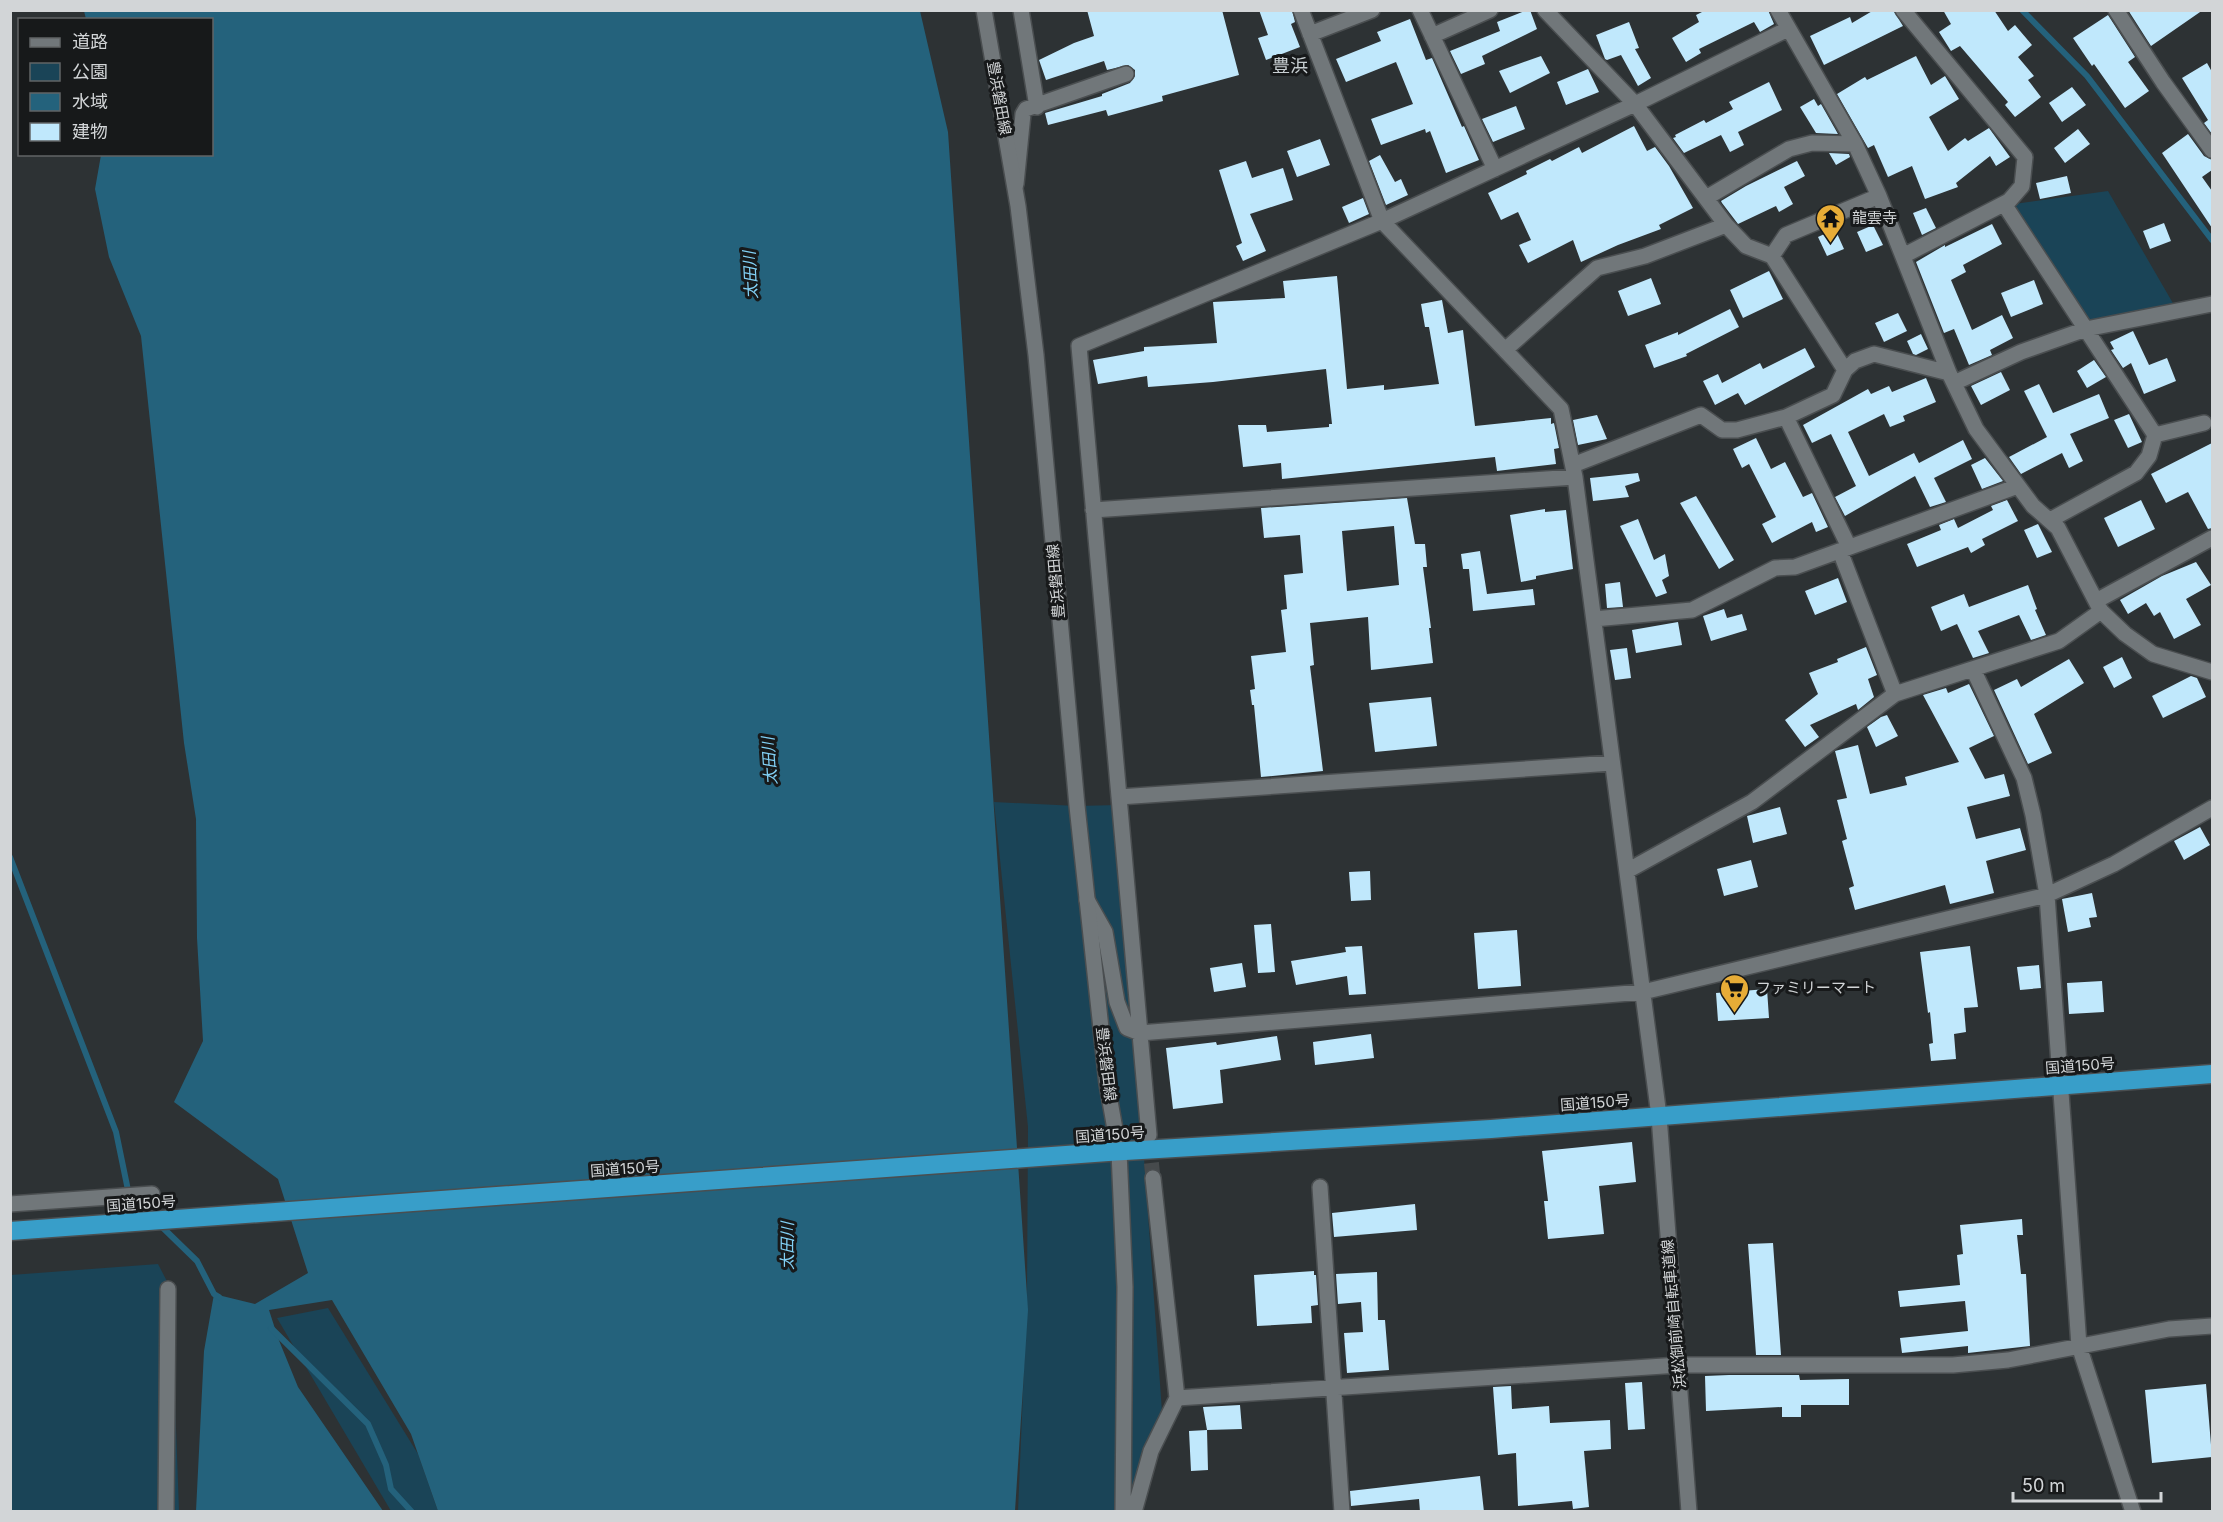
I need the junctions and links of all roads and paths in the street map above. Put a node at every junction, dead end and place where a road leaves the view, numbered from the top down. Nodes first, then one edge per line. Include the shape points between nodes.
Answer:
1 (984, 10) edge
2 (1021, 10) edge
3 (1301, 10) edge
4 (1372, 10) edge
5 (1420, 10) edge
6 (1490, 10) edge
7 (1545, 10) edge
8 (1778, 10) edge
9 (1903, 10) edge
10 (2116, 10) edge
11 (1788, 29) junction
12 (1310, 34) junction
13 (1432, 36) junction
14 (1126, 74) dead end
15 (1635, 104) junction
16 (1037, 107) junction
17 (1855, 144) junction
18 (2212, 150) edge
19 (1495, 169) junction
20 (1016, 193) junction
21 (1879, 196) junction
22 (1706, 198) junction
23 (2004, 204) junction
24 (1382, 221) junction
25 (1726, 225) junction
26 (1772, 256) junction
27 (1903, 256) junction
28 (2212, 304) edge
29 (2086, 329) junction
30 (1505, 350) junction
31 (1845, 370) junction
32 (1951, 378) junction
33 (1786, 417) junction
34 (2204, 423) dead end
35 (2155, 435) junction
36 (1574, 471) junction
37 (2018, 486) junction
38 (1093, 510) junction
39 (2050, 520) junction
40 (2212, 538) edge
41 (1845, 549) junction
42 (2098, 606) junction
43 (1594, 619) junction
44 (1973, 669) junction
45 (2212, 672) edge
46 (1896, 694) junction
47 (1612, 763) junction
48 (1119, 797) junction
49 (2212, 808) edge
50 (1627, 872) junction
51 (2047, 895) junction
52 (1087, 900) junction
53 (1642, 992) junction
54 (1140, 1033) junction
55 (2212, 1074) edge
56 (2060, 1086) junction
57 (1659, 1116) junction
58 (1149, 1135) tunnel mouth
59 (1113, 1152) junction
60 (1153, 1178) tunnel mouth
61 (1320, 1187) dead end
62 (152, 1194) dead end
63 (10, 1204) edge
64 (10, 1231) edge
65 (168, 1289) dead end
66 (2212, 1326) edge
67 (2079, 1346) junction
68 (1679, 1365) junction
69 (1333, 1387) junction
70 (1177, 1398) junction
71 (166, 1512) edge
72 (1123, 1512) edge
73 (1134, 1512) edge
74 (1342, 1512) edge
75 (1689, 1512) edge
76 (2133, 1512) edge

1 - 20 street, 豊浜磐田線
2 - 16 street
3 - 12 street
4 - 12 street
5 - 13 street
6 - 13 street
7 - 15 street
8 - 11 street
9 - 23 street via 2025,157 2022,186
10 - 18 street
11 - 15 street
11 - 17 street
12 - 24 street
13 - 19 street
14 - 16 street
15 - 19 street
15 - 22 street
16 - 20 street via 1026,109 1023,114
17 - 21 street
17 - 22 street via 1812,143 1789,149
19 - 24 street
20 - 52 street, 豊浜磐田線 via 1036,355
21 - 26 street via 1786,236
21 - 27 street
22 - 25 street
23 - 27 street
23 - 29 street
24 - 30 street, 浜松御前崎自転車道線
24 - 38 street via 1079,346
25 - 26 street via 1746,246
25 - 30 street via 1645,256 1597,268
26 - 31 street
27 - 32 street
28 - 29 street
29 - 32 street
29 - 35 street
30 - 36 street, 浜松御前崎自転車道線 via 1561,409
31 - 32 street via 1855,361 1874,354
31 - 33 street via 1833,395
32 - 37 street via 1976,429
33 - 36 street via 1722,430 1701,415
33 - 41 street
34 - 35 street
35 - 39 street via 2149,456 2136,473
36 - 38 street
36 - 43 street, 浜松御前崎自転車道線
37 - 39 street
37 - 41 street
38 - 48 street
39 - 42 street via 2058,528
40 - 42 street
41 - 43 street via 1795,567 1775,568 1692,610
41 - 46 street
42 - 44 street via 2059,641
42 - 45 street via 2125,634 2153,654
43 - 47 street, 浜松御前崎自転車道線
44 - 46 street
44 - 51 street via 2024,778
46 - 50 street via 1752,802
47 - 48 street
47 - 50 street, 浜松御前崎自転車道線
48 - 54 street
49 - 51 street via 2114,864
50 - 53 street, 浜松御前崎自転車道線
51 - 53 street
51 - 56 street
52 - 54 street via 1104,932 1127,1028
52 - 59 street, 豊浜磐田線
53 - 54 street
53 - 57 street, 浜松御前崎自転車道線
54 - 58 street
55 - 56 highway, 国道150号
56 - 57 highway, 国道150号
56 - 67 street
57 - 59 highway, 国道150号
57 - 68 street, 浜松御前崎自転車道線
59 - 64 highway, 国道150号
59 - 72 street, 豊浜磐田線 via 1125,1287
60 - 70 street
61 - 69 street
62 - 63 street
65 - 71 street
66 - 67 street via 2169,1329
67 - 68 street via 2008,1360 1953,1365
67 - 76 street
68 - 69 street
68 - 75 street, 浜松御前崎自転車道線
69 - 70 street
69 - 74 street
70 - 73 street via 1151,1451

